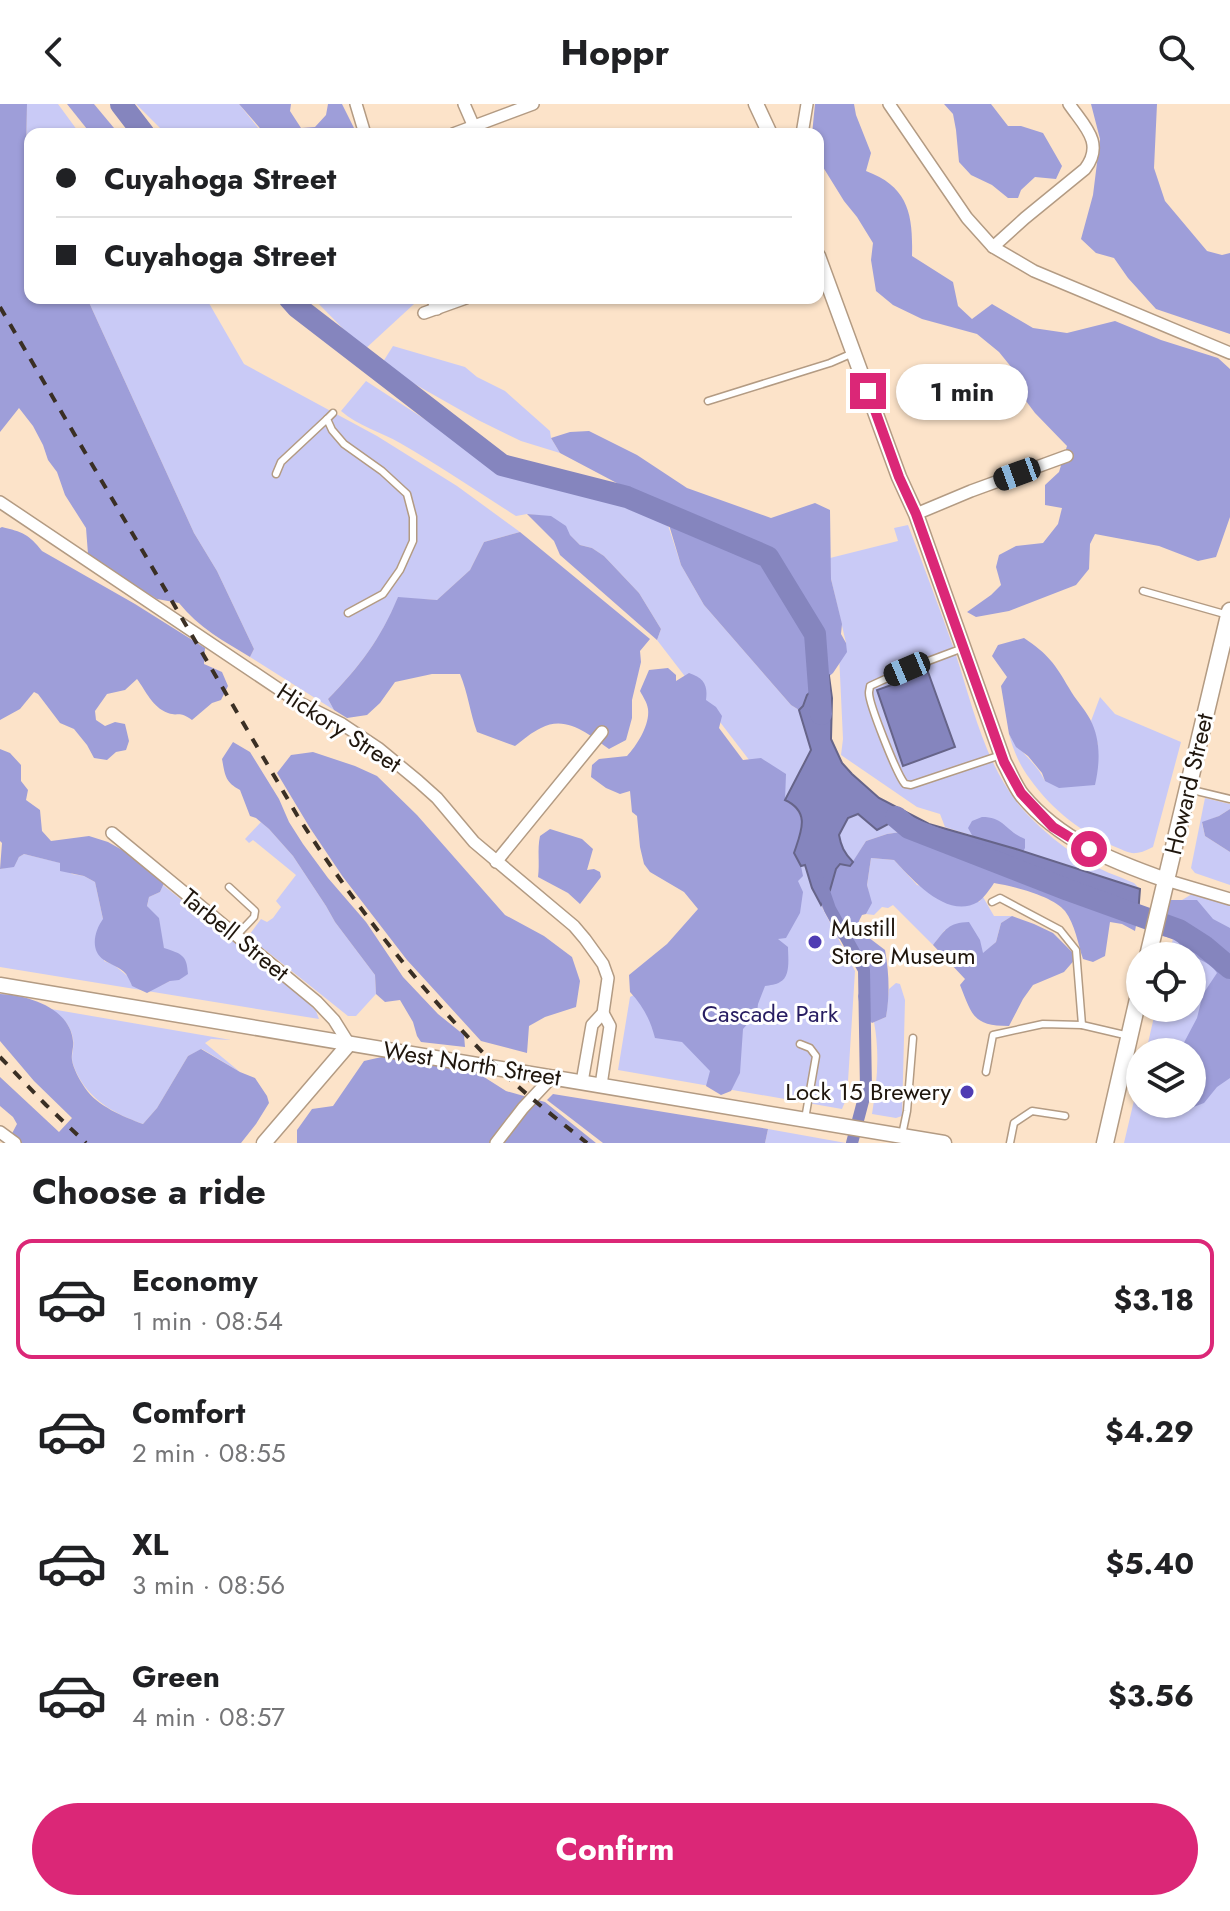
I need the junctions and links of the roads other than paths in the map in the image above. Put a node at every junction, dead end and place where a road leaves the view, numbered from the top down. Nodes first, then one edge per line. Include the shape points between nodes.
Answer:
1 (356, 104) edge
2 (464, 104) edge
3 (533, 104) edge
4 (756, 104) edge
5 (807, 104) edge
6 (889, 104) edge
7 (1069, 104) edge
8 (474, 127) junction
9 (363, 128) edge
10 (471, 128) edge
11 (767, 128) edge
12 (803, 128) edge
13 (993, 247) junction
14 (824, 273) edge
15 (434, 304) edge
16 (424, 313) dead end
17 (853, 353) junction
18 (1230, 353) edge
19 (708, 401) dead end
20 (1067, 456) dead end
21 (276, 474) dead end
22 (0, 502) edge
23 (916, 514) junction
24 (1143, 591) dead end
25 (348, 613) dead end
26 (1230, 613) edge
27 (963, 648) junction
28 (602, 732) dead end
29 (1001, 755) junction
30 (1188, 789) junction
31 (1230, 799) edge
32 (112, 833) dead end
33 (496, 862) junction
34 (1166, 880) junction
35 (229, 887) dead end
36 (1230, 899) edge
37 (992, 902) dead end
38 (236, 936) junction
39 (1151, 942) edge
40 (0, 985) edge
41 (603, 1013) junction
42 (1132, 1022) edge
43 (1082, 1025) junction
44 (1129, 1036) junction
45 (913, 1038) dead end
46 (349, 1044) junction
47 (800, 1044) dead end
48 (986, 1072) dead end
49 (553, 1076) junction
50 (582, 1082) junction
51 (601, 1085) junction
52 (1065, 1116) dead end
53 (805, 1119) junction
54 (0, 1132) edge
55 (902, 1135) junction
56 (15, 1143) edge
57 (264, 1143) edge
58 (496, 1143) edge
59 (944, 1143) edge
60 (1010, 1143) edge
61 (1105, 1143) edge

1 - 9 street
2 - 8 street
3 - 8 street
4 - 11 street
5 - 12 street
6 - 13 street
7 - 13 street via 1089,134 1095,155
8 - 10 street
13 - 18 street via 1034,271
14 - 17 street
15 - 16 street
17 - 19 lane
17 - 23 street
20 - 23 street
21 - 25 lane via 281,462 330,416 332,430 344,444 407,494 413,541 400,570 383,594
22 - 33 street, Hickory Street via 298,702 378,748 437,798
23 - 27 street
24 - 26 lane
26 - 30 main road, Howard Street
27 - 29 street
27 - 29 lane via 870,686 868,694 905,784
28 - 33 street
29 - 34 street via 1021,793 1053,827 1089,849
30 - 31 lane
30 - 34 main road, Howard Street
32 - 38 street, Tarbell Street
33 - 41 street, Hickory Street via 574,926 596,952 608,978
34 - 36 street
34 - 39 main road, Howard Street
35 - 38 lane via 255,911
37 - 43 lane via 1000,898 1060,930 1076,950
38 - 46 street, Tarbell Street via 317,1002
40 - 46 street, West North Street
41 - 50 street, Hickory Street via 592,1025
41 - 51 street, Hickory Street via 610,1026
42 - 44 main road
43 - 44 lane
43 - 48 lane via 1043,1024 993,1035
44 - 61 main road
45 - 55 lane
46 - 49 street, West North Street
46 - 57 street
47 - 53 lane via 816,1056
49 - 50 street, West North Street
49 - 58 street
50 - 51 street, West North Street
51 - 53 street, West North Street
52 - 60 lane via 1032,1111 1014,1123
53 - 55 street, West North Street
54 - 56 street
55 - 59 street, West North Street

